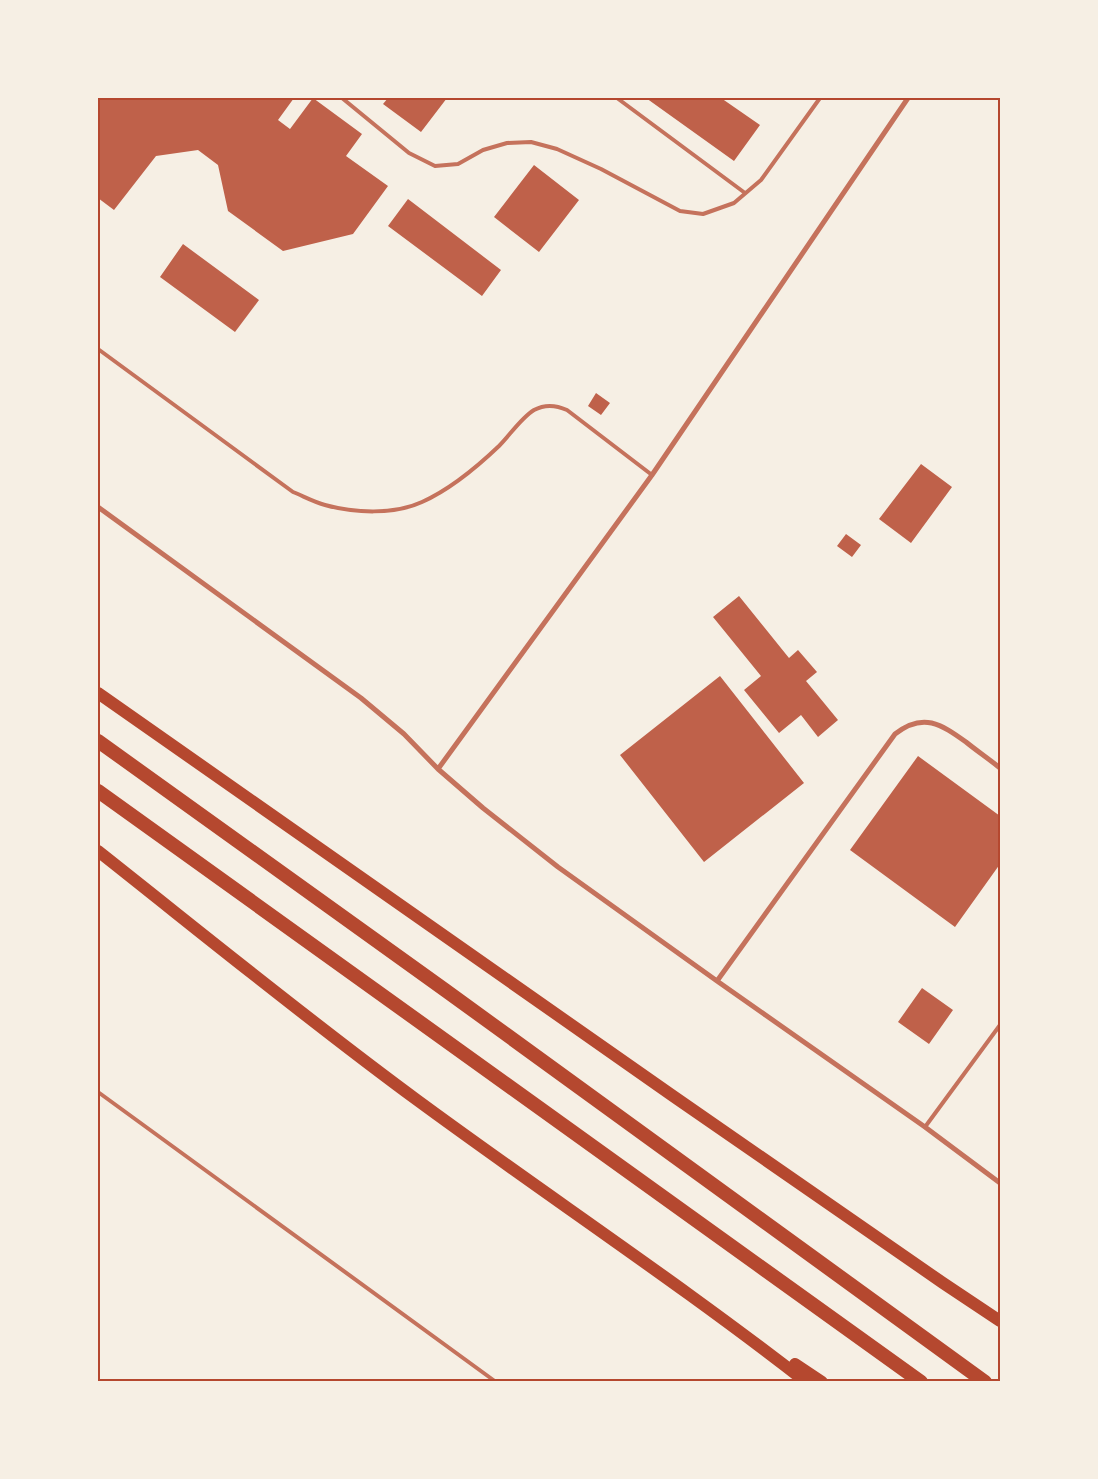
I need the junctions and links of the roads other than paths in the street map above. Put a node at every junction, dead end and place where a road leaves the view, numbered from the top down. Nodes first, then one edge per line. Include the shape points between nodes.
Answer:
1 (342, 98) edge
2 (617, 98) edge
3 (820, 98) edge
4 (908, 98) edge
5 (745, 193) junction
6 (98, 350) edge
7 (652, 475) junction
8 (98, 507) edge
9 (98, 693) edge
10 (98, 741) edge
11 (1000, 768) edge
12 (438, 769) junction
13 (98, 791) edge
14 (98, 851) edge
15 (717, 981) junction
16 (1000, 1024) edge
17 (98, 1092) edge
18 (925, 1127) junction
19 (1000, 1183) edge
20 (1000, 1321) edge
21 (764, 1349) junction
22 (496, 1382) edge
23 (806, 1382) edge
24 (822, 1382) edge
25 (921, 1382) edge
26 (985, 1382) edge

1 - 5 lane via 409,153 436,166 458,164 483,150 507,143 531,142 566,153 680,211 703,214 734,204
2 - 5 lane
3 - 5 lane via 761,180
4 - 7 street
6 - 7 lane via 293,492 323,505 356,511 381,511 421,503 464,476 532,411 550,406 567,410
7 - 12 street
8 - 12 street via 361,698 404,734
9 - 20 main road
10 - 26 highway
11 - 15 street via 943,726 923,722 895,734
12 - 15 street via 510,830
13 - 25 highway
14 - 21 main road via 416,1099
15 - 18 street
16 - 18 lane
17 - 22 lane
18 - 19 street
21 - 23 main road
21 - 24 main road

